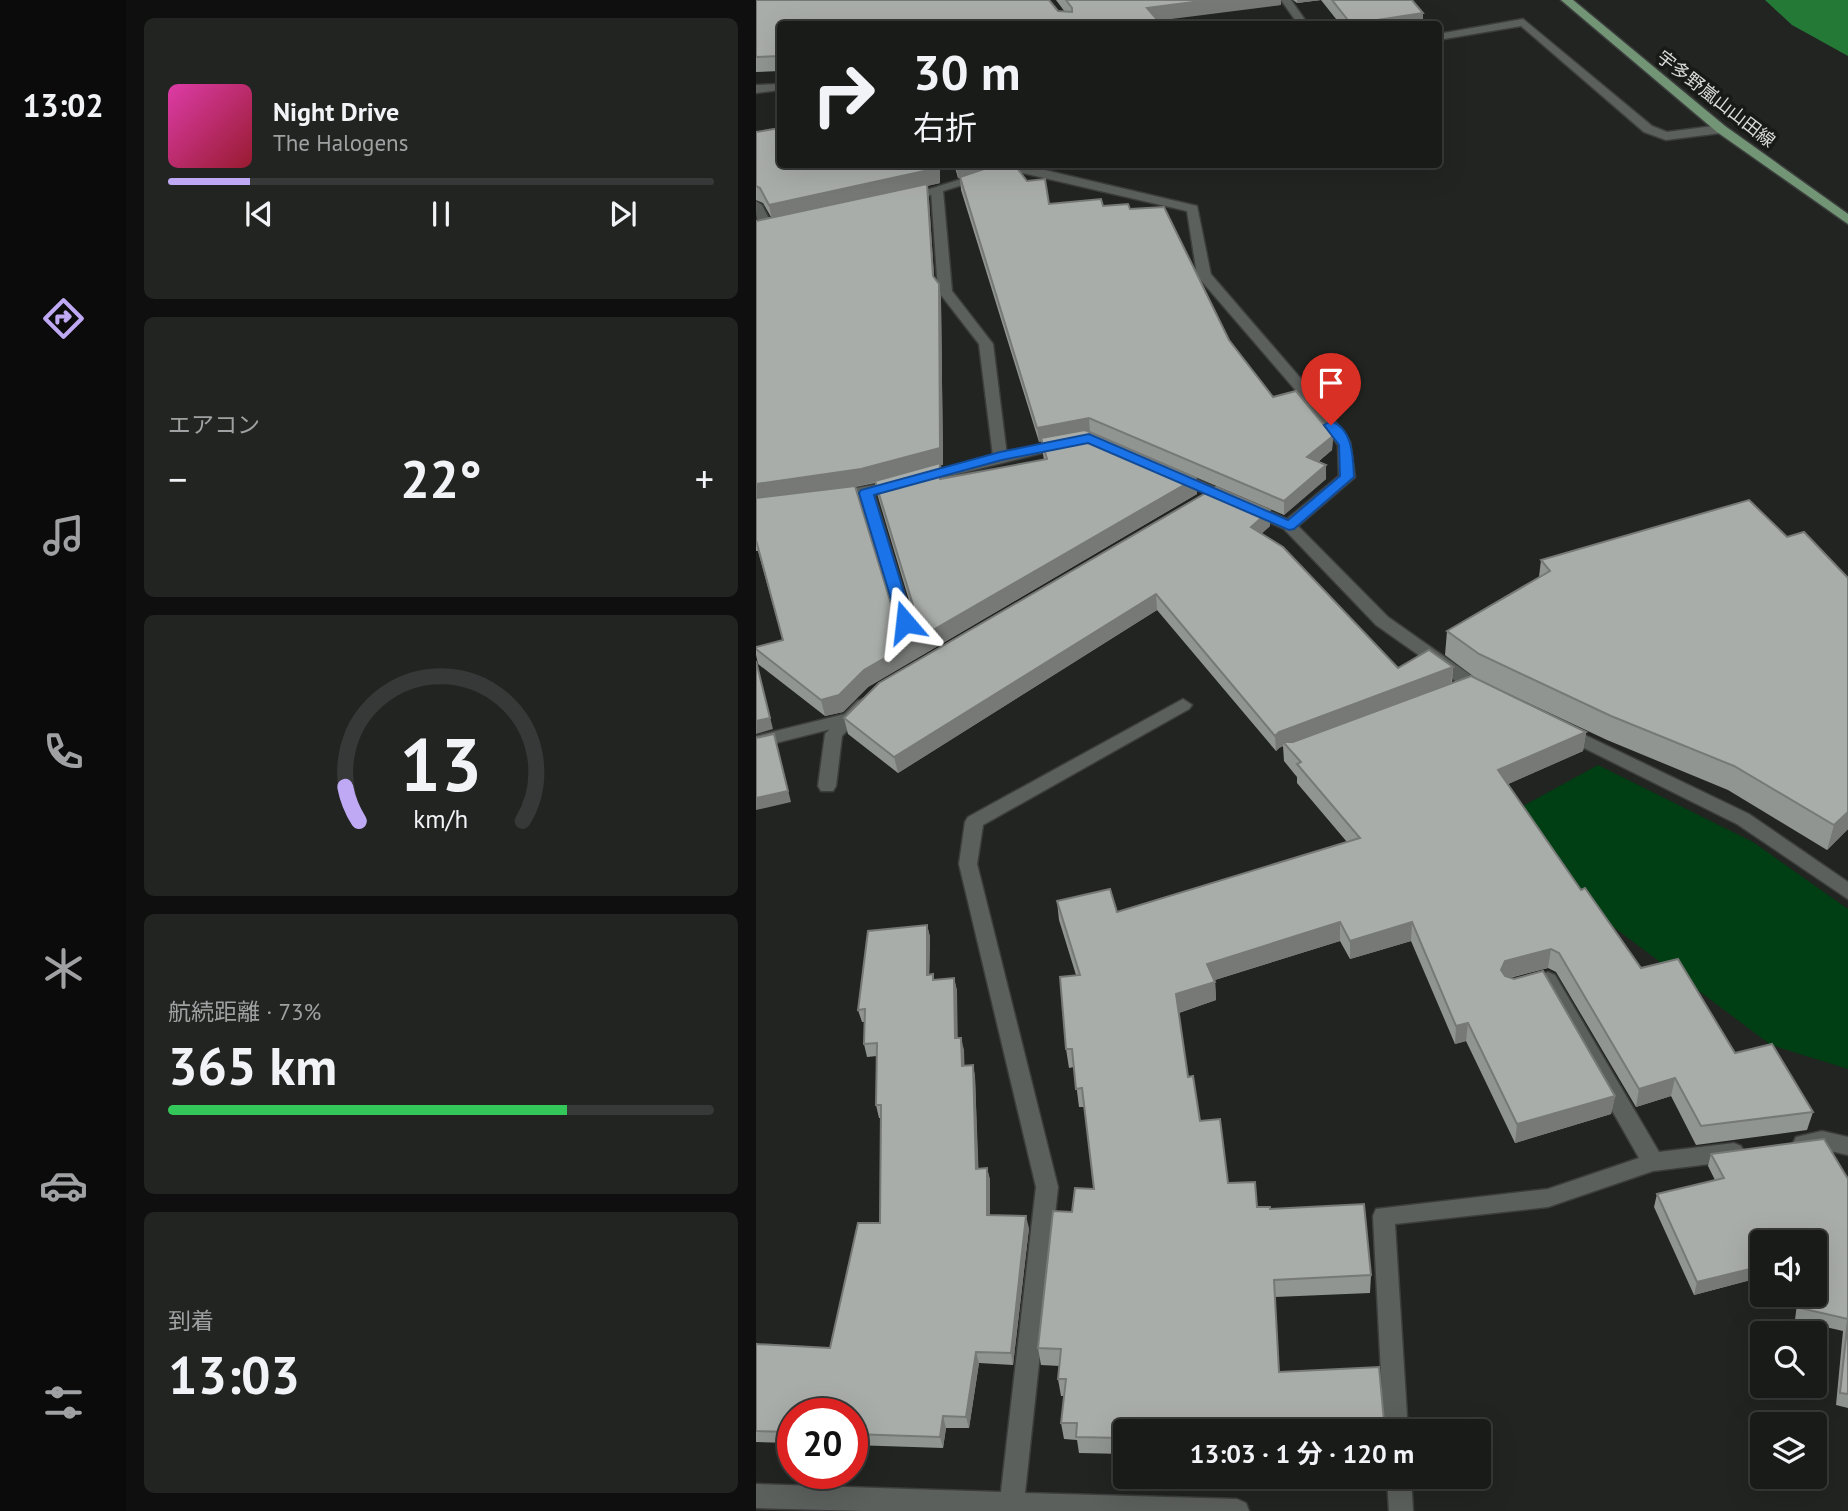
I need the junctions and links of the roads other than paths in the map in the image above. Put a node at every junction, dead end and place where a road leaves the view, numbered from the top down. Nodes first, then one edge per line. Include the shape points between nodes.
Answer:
1 (1286, 0) edge
2 (1566, 0) edge
3 (1301, 21) edge
4 (1442, 36) edge
5 (777, 87) edge
6 (756, 89) edge
7 (1721, 129) junction
8 (1014, 168) edge
9 (1029, 168) edge
10 (937, 191) junction
11 (898, 200) edge
12 (756, 205) edge
13 (1848, 220) edge
14 (767, 227) edge
15 (1076, 441) edge
16 (1000, 456) junction
17 (1165, 471) edge
18 (866, 493) junction
19 (1216, 493) junction
20 (811, 501) edge
21 (1192, 507) edge
22 (1289, 526) junction
23 (905, 622) edge
24 (875, 693) edge
25 (1494, 697) edge
26 (1183, 705) dead end
27 (849, 719) junction
28 (1541, 720) edge
29 (756, 742) edge
30 (827, 786) dead end
31 (1848, 892) edge
32 (1523, 984) edge
33 (1783, 1145) edge
34 (1848, 1146) edge
35 (1757, 1149) edge
36 (1653, 1163) junction
37 (1395, 1419) edge
38 (1400, 1489) edge
39 (756, 1496) edge
40 (1012, 1504) junction
41 (1237, 1511) edge
42 (1401, 1511) edge

1 - 3 street
2 - 7 main road, 宇多野嵐山山田線
4 - 7 street via 1523,22 1648,129 1666,136
5 - 6 street
7 - 13 main road, 宇多野嵐山山田線
8 - 10 street
9 - 22 street via 1193,209 1204,275 1345,445 1347,477
10 - 11 street
10 - 16 street via 945,291 986,344
12 - 14 street
15 - 16 street
16 - 18 street
17 - 19 street
18 - 20 street
18 - 23 street
19 - 21 street
19 - 22 street
22 - 25 street via 1382,621 1464,688
24 - 27 street
26 - 40 street via 974,822 968,864 1047,1187
27 - 29 street
27 - 30 street via 834,734
28 - 31 street via 1742,819
32 - 36 street via 1547,978
33 - 34 street via 1822,1140
35 - 36 street
36 - 37 street via 1548,1198 1384,1216
38 - 42 street
39 - 40 street
40 - 41 street

